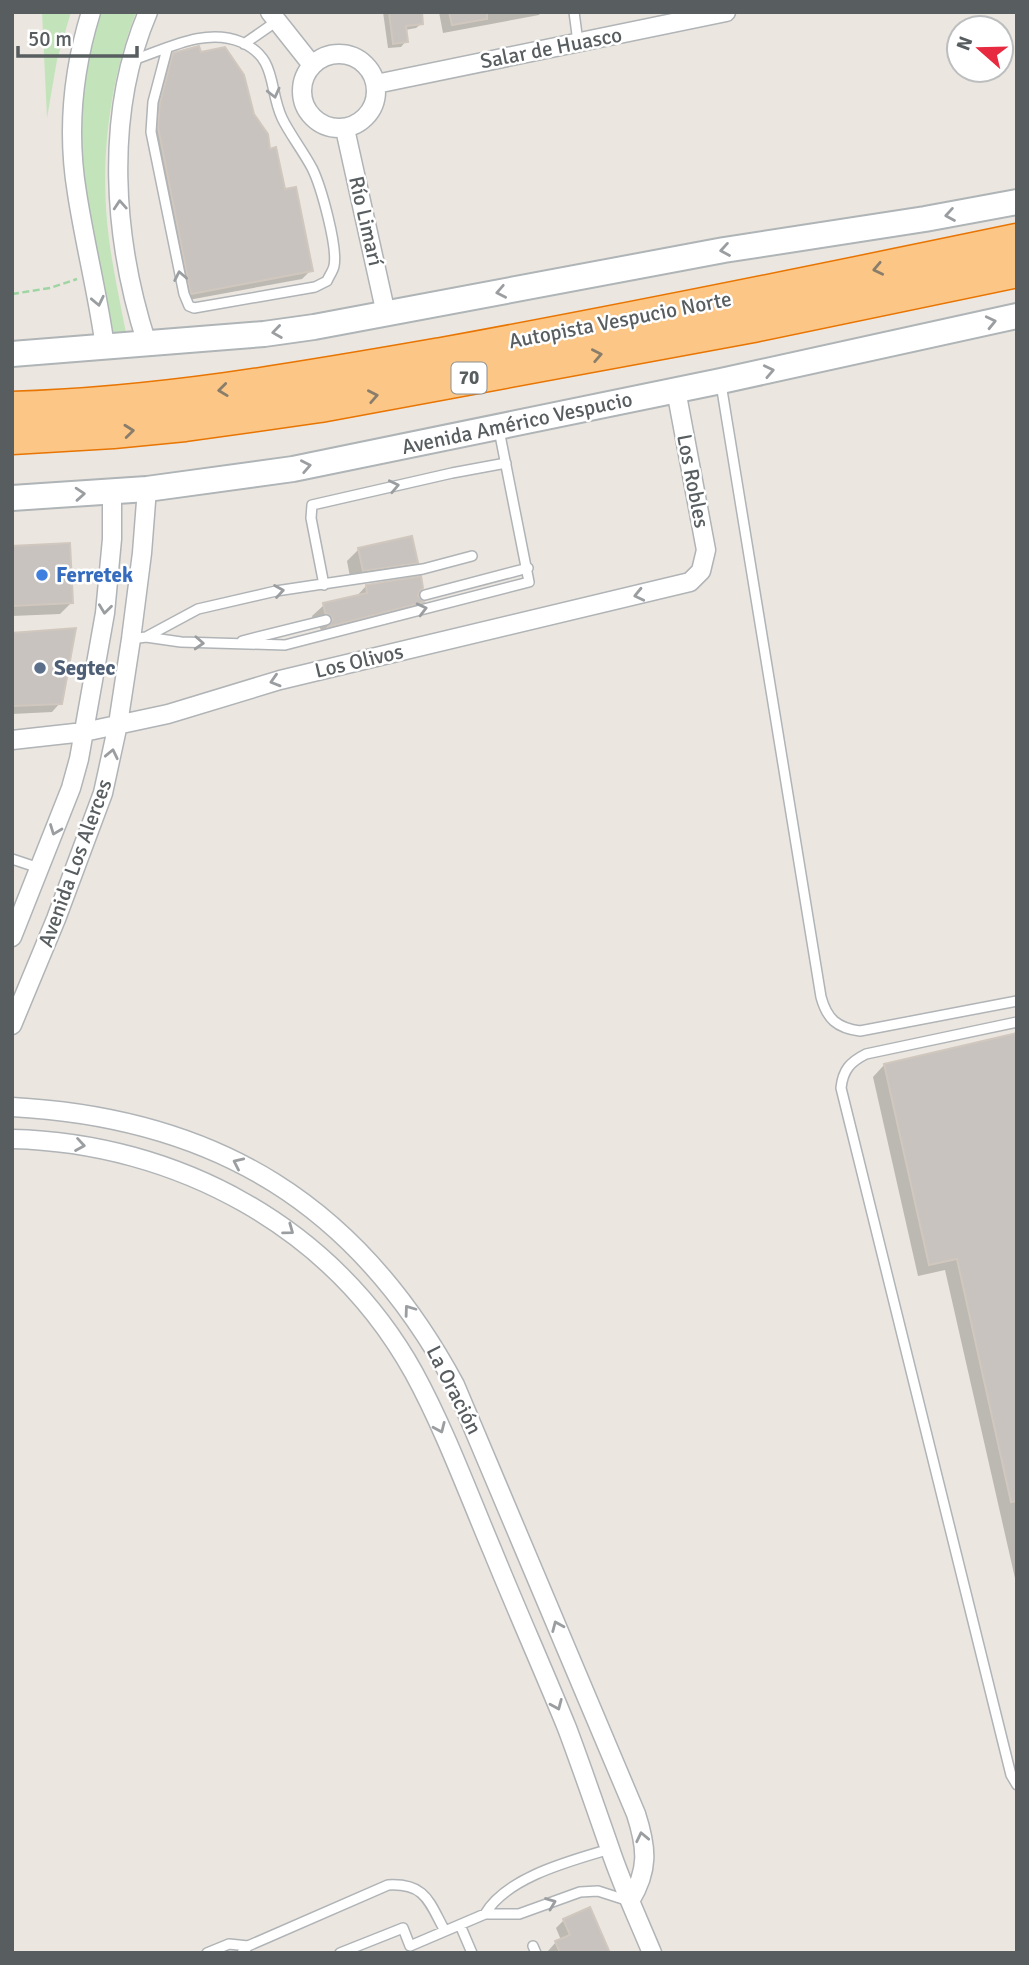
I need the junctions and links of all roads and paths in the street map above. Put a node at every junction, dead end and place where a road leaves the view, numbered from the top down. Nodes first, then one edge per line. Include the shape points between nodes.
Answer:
1 (91, 12) edge
2 (148, 12) edge
3 (574, 12) edge
4 (726, 12) edge
5 (273, 17) edge
6 (578, 42) junction
7 (244, 44) junction
8 (167, 50) junction
9 (131, 60) junction
10 (312, 65) junction
11 (376, 84) junction
12 (345, 129) junction
13 (1017, 202) edge
14 (1017, 240) edge
15 (1017, 271) edge
16 (92, 275) junction
17 (12, 294) edge
18 (386, 314) junction
19 (1017, 316) edge
20 (147, 344) junction
21 (105, 346) junction
22 (12, 354) edge
23 (721, 381) junction
24 (676, 390) junction
25 (12, 397) edge
26 (94, 404) junction
27 (12, 408) edge
28 (498, 426) junction
29 (12, 438) edge
30 (506, 463) junction
31 (147, 489) junction
32 (112, 492) junction
33 (12, 498) edge
34 (471, 556) dead end
35 (528, 568) junction
36 (701, 571) joint
37 (324, 585) junction
38 (425, 595) dead end
39 (326, 620) dead end
40 (139, 638) junction
41 (226, 644) junction
42 (118, 724) junction
43 (83, 732) junction
44 (12, 740) edge
45 (12, 859) edge
46 (41, 868) junction
47 (12, 937) edge
48 (1017, 1001) edge
49 (1017, 1022) edge
50 (12, 1025) edge
51 (12, 1107) edge
52 (12, 1139) edge
53 (455, 1385) junction
54 (426, 1397) junction
55 (1017, 1785) edge
56 (610, 1849) junction
57 (630, 1901) junction
58 (485, 1914) junction
59 (460, 1925) junction
60 (445, 1931) junction
61 (245, 1949) edge
62 (412, 1949) edge
63 (207, 1953) edge
64 (340, 1953) edge
65 (472, 1953) edge
66 (652, 1953) edge

1 - 16 street via 75,88 73,135 76,191
2 - 9 street
3 - 6 lane
4 - 6 street, Salar de Huasco
5 - 7 lane
5 - 10 street
6 - 11 street, Salar de Huasco
7 - 8 lane via 212,36
7 -> 8 lane via 268,63 282,119 314,171 328,217 334,265 327,281 315,287 194,308 184,294 151,132 153,102
8 - 9 lane
20 -> 9 street via 119,203 119,135
10 - 11 street via 330,55 350,55 367,66
10 - 12 street via 302,88 308,113 320,124
11 - 12 street via 370,113
12 - 18 street, Río Limarí
13 -> 18 main road via 724,250
14 -> 26 highway, Autopista Vespucio Norte / 70 via 654,315 315,376
29 -> 15 highway, Autopista Vespucio Norte / 70 via 221,422 320,406 752,326
16 - 17 path
16 -> 21 street
18 -> 20 main road via 264,334
23 -> 19 main road, Avenida Américo Vespucio
20 - 21 main road
21 - 22 main road
23 - 24 main road, Avenida Américo Vespucio
23 - 48 lane via 827,1016 840,1027 860,1031
24 - 28 main road, Avenida Américo Vespucio
24 - 36 street, Los Robles via 706,550
25 - 26 highway
26 - 27 highway, Autopista Vespucio Norte / 70
28 - 30 lane
31 -> 28 main road, Avenida Américo Vespucio via 293,469
30 - 35 lane
37 -> 30 lane via 312,505
31 - 32 main road, Avenida Américo Vespucio
31 - 40 street, Avenida Los Alerces
33 -> 32 main road, Avenida Américo Vespucio
32 -> 43 street, Avenida Los Alerces via 104,613
34 - 37 lane
35 - 38 lane
41 -> 35 lane via 285,645 529,582
36 -> 42 street, Los Olivos via 683,585 280,680 191,708
40 -> 37 lane via 198,609
39 - 41 lane
40 -> 41 lane
40 - 42 street, Avenida Los Alerces
42 - 43 street, Los Olivos
50 -> 42 street, Avenida Los Alerces via 93,824
43 - 44 street, Los Olivos
43 -> 46 street, Avenida Los Alerces via 71,788
45 - 46 lane
46 - 47 street, Avenida Los Alerces
49 - 55 lane via 866,1054 849,1064 841,1088
53 -> 51 street, La Oración via 418,1322 377,1270 326,1219 274,1182 212,1151 153,1130 80,1114
52 -> 54 street, La Oración via 85,1146 140,1158 218,1187 266,1214 327,1262 362,1300 398,1348
53 - 54 street
57 -> 53 street, La Oración via 644,1874 645,1855 636,1814
54 -> 56 street, La Oración via 566,1727
56 - 57 street, La Oración
56 - 58 lane via 522,1881 501,1894
58 -> 57 lane via 519,1914 590,1891
57 - 66 street, La Oración
58 - 59 lane
59 - 60 lane
59 - 65 lane
60 - 61 lane via 421,1892 406,1884 388,1885
60 - 62 lane
61 - 63 lane via 229,1944
62 - 64 lane via 403,1928

